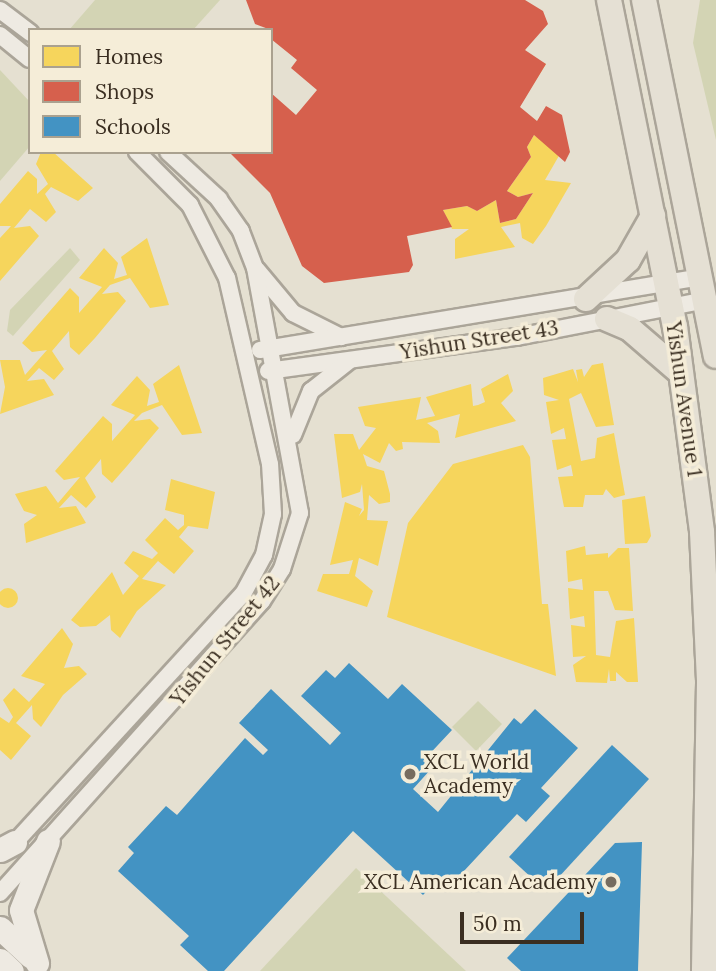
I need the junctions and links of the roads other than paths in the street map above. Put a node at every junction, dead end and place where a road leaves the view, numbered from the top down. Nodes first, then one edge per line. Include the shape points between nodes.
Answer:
1 (609, 0) edge
2 (644, 0) edge
3 (653, 0) edge
4 (0, 10) edge
5 (28, 31) edge
6 (650, 33) junction
7 (0, 35) edge
8 (28, 57) edge
9 (139, 154) edge
10 (170, 154) edge
11 (653, 216) junction
12 (255, 268) junction
13 (702, 288) junction
14 (668, 296) junction
15 (586, 299) junction
16 (607, 319) junction
17 (341, 337) junction
18 (270, 348) junction
19 (248, 352) junction
20 (716, 356) edge
21 (351, 360) junction
22 (276, 370) junction
23 (680, 372) junction
24 (251, 373) junction
25 (291, 442) junction
26 (48, 841) junction
27 (8, 846) edge
28 (0, 860) edge
29 (0, 893) edge
30 (0, 928) edge
31 (0, 960) edge
32 (41, 967) edge
33 (12, 971) edge
34 (704, 971) edge

1 - 11 main road, Yishun Avenue 1
2 - 6 main road, Yishun Avenue 1
3 - 6 main road
4 - 5 street
6 - 13 main road, Yishun Avenue 1
7 - 8 street
9 - 19 street, Yishun Street 42 via 166,177 210,238
10 - 12 street, Yishun Street 42 via 219,199
11 - 14 main road, Yishun Avenue 1
11 - 15 main road via 628,260
12 - 17 street via 293,313
12 - 18 street, Yishun Street 42
13 - 14 street, Yishun Street 43
13 - 14 street, Yishun Street 43
13 - 20 main road, Yishun Avenue 1
14 - 15 street, Yishun Street 43
14 - 16 street, Yishun Street 43
14 - 23 main road, Yishun Avenue 1
15 - 17 street, Yishun Street 43
16 - 21 street, Yishun Street 43
16 - 23 main road via 630,329
17 - 18 street, Yishun Street 43
18 - 19 street, Yishun Street 43
18 - 22 street, Yishun Street 42
19 - 24 street, Yishun Street 42
21 - 22 street, Yishun Street 43
21 - 25 street via 311,391 297,414
22 - 24 street, Yishun Street 43
22 - 25 street, Yishun Street 42
23 - 34 main road, Yishun Avenue 1 via 702,532 709,683
24 - 27 street, Yishun Street 42 via 273,501 264,555 243,594 177,671
25 - 26 street, Yishun Street 42 via 300,513 282,569 262,601
26 - 29 street, Yishun Street 42
26 - 32 main road via 21,910
27 - 28 street, Yishun Street 42
30 - 32 main road
31 - 33 main road

